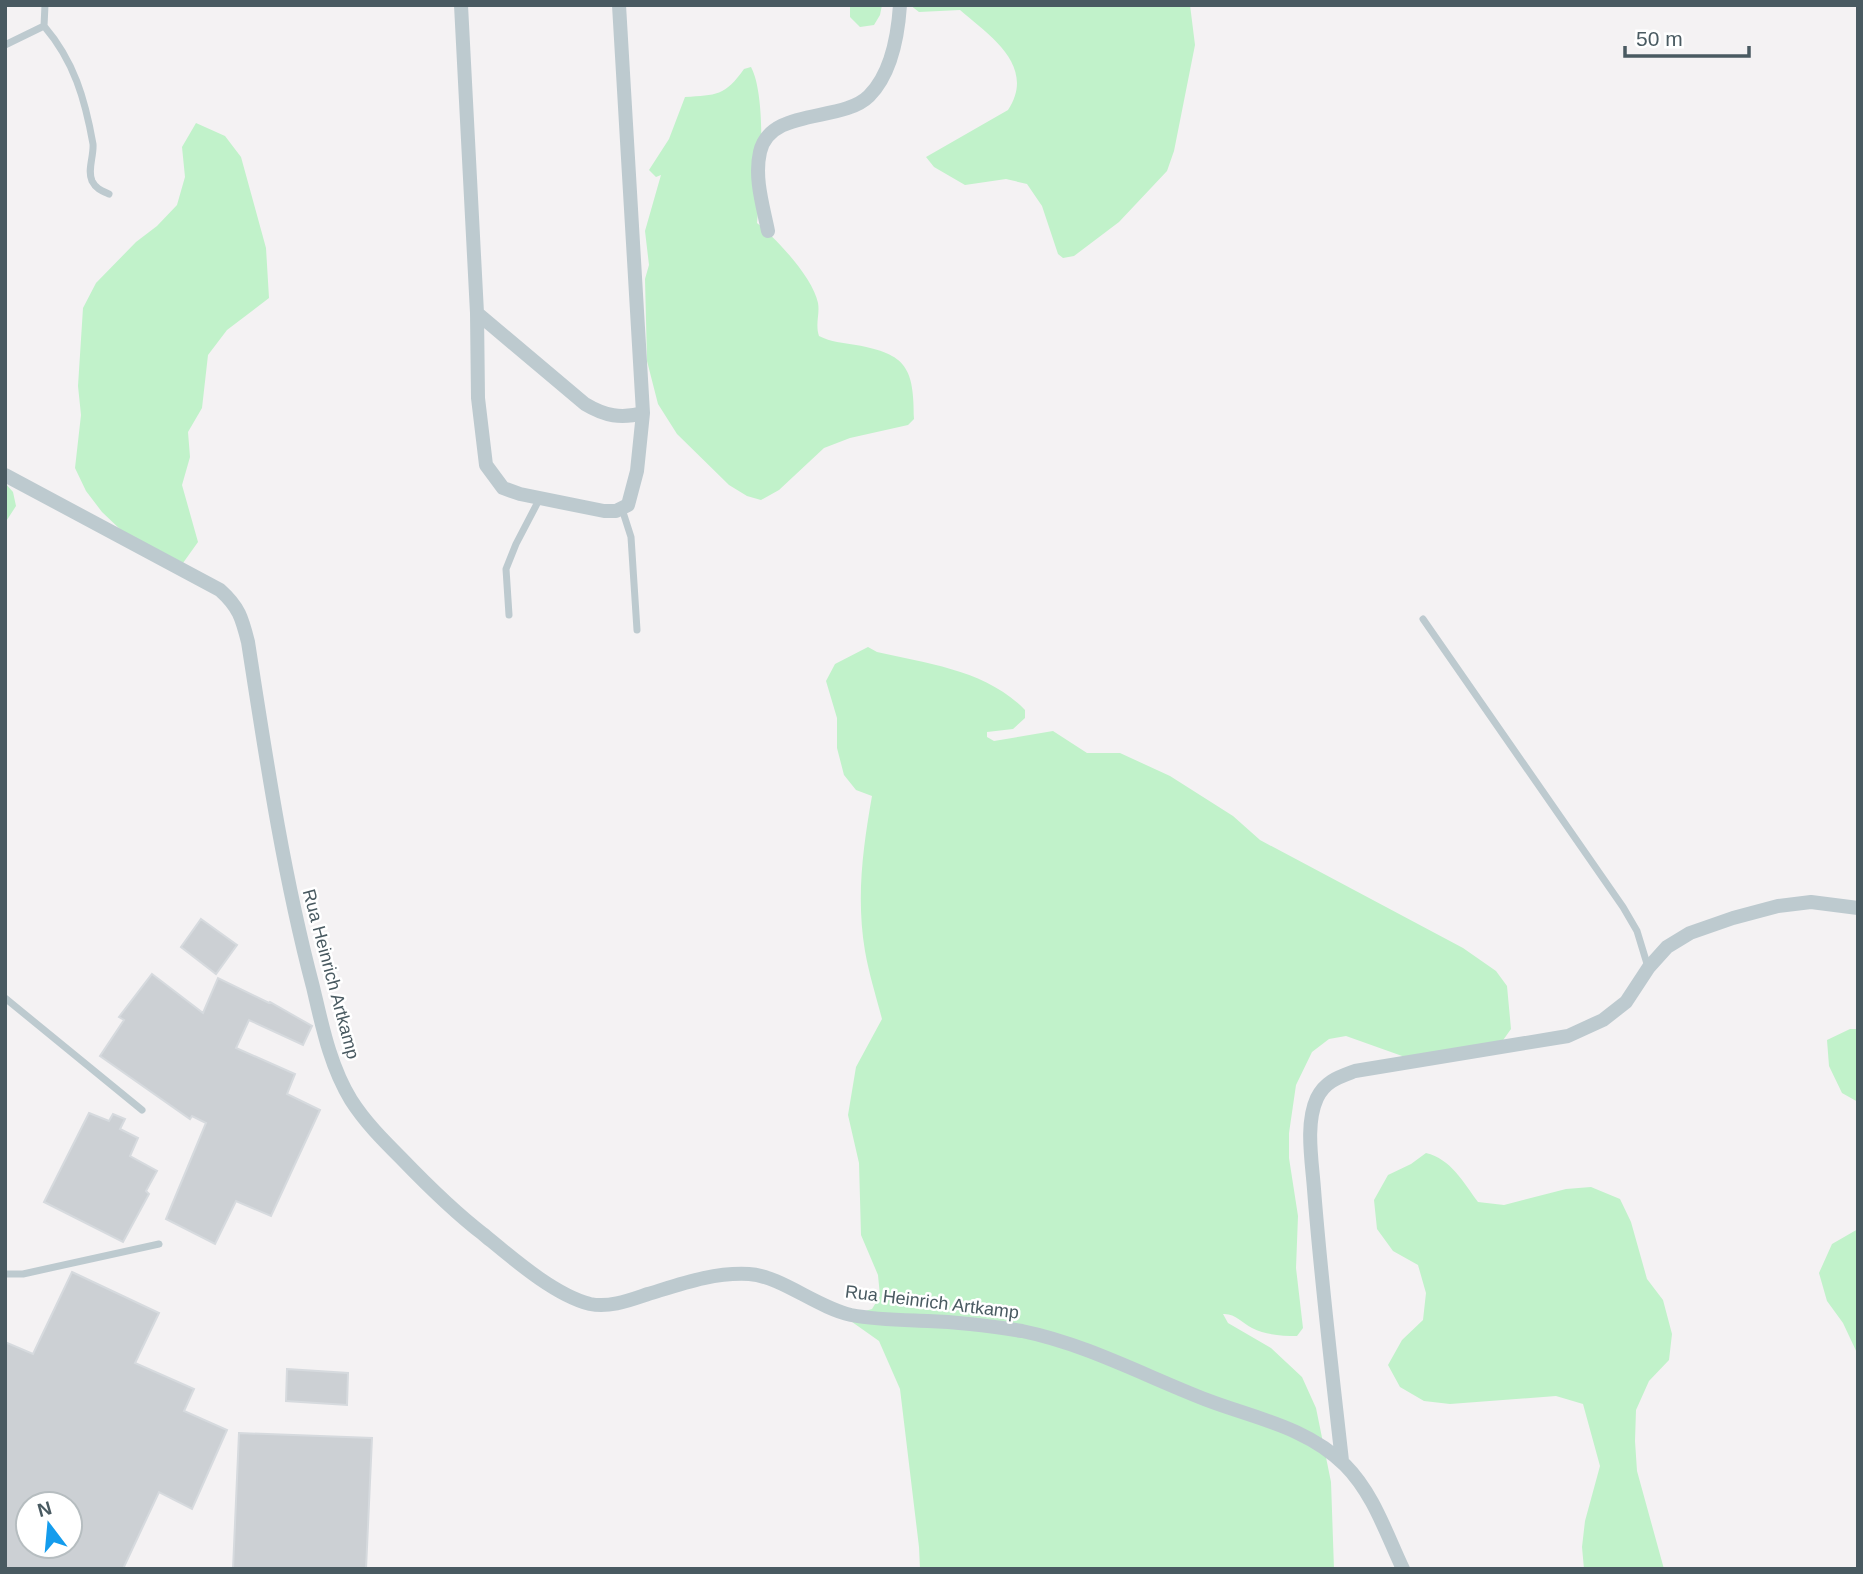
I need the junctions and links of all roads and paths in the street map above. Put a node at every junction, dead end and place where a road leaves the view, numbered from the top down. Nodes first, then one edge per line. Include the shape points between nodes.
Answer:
1 (45, 5) edge
2 (461, 5) edge
3 (619, 5) edge
4 (900, 5) edge
5 (44, 26) junction
6 (5, 45) edge
7 (109, 194) dead end
8 (768, 231) dead end
9 (477, 313) junction
10 (643, 413) junction
11 (5, 475) edge
12 (540, 498) junction
13 (622, 509) junction
14 (509, 615) dead end
15 (1423, 619) dead end
16 (637, 630) dead end
17 (1858, 908) edge
18 (1649, 967) junction
19 (5, 998) edge
20 (142, 1110) dead end
21 (159, 1244) dead end
22 (5, 1274) edge
23 (1342, 1461) junction
24 (1403, 1569) edge

1 - 5 lane
2 - 9 street
3 - 10 street
4 - 8 street via 888,65 868,97 854,106 780,125 768,133 757,172
5 - 6 lane
5 - 7 lane via 64,51 80,88 93,147 92,180
9 - 10 street via 601,414
9 - 12 street via 478,398 486,465 503,488
10 - 13 street via 635,483 628,505
11 - 23 street, Rua Heinrich Artkamp via 220,590 233,602 248,642 293,913 331,1058 352,1102 371,1127 449,1207 501,1249 546,1282 592,1304 610,1305 707,1277 754,1274 829,1309 853,1315 1024,1332 1081,1348 1273,1421
12 - 13 street via 604,511
12 - 14 lane via 506,569
13 - 16 lane via 631,537
15 - 18 lane via 1623,907
17 - 18 street via 1811,902 1733,918 1690,933 1667,947
18 - 23 street via 1626,1002 1603,1020 1568,1036 1355,1071 1331,1080 1318,1097 1312,1115 1311,1150
19 - 20 lane
21 - 22 lane
23 - 24 street, Rua Heinrich Artkamp via 1375,1507

